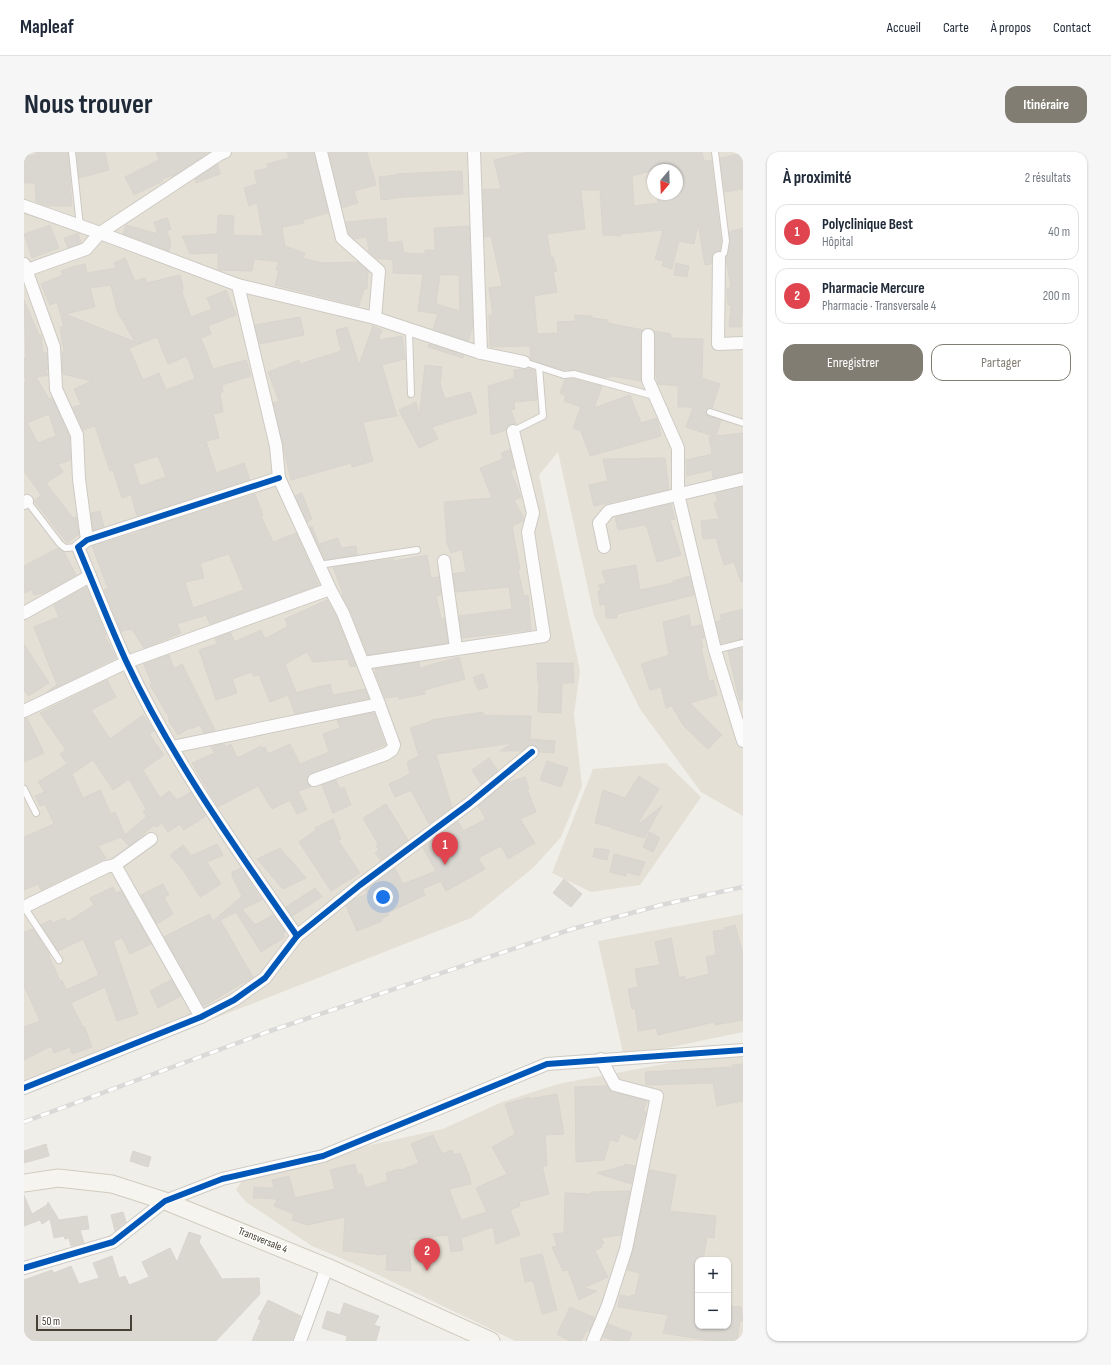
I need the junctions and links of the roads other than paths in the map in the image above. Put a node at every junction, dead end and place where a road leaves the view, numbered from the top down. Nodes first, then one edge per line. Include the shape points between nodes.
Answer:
1 (72, 152) edge
2 (226, 152) edge
3 (321, 152) edge
4 (474, 152) edge
5 (715, 152) edge
6 (24, 206) edge
7 (80, 226) junction
8 (100, 233) junction
9 (719, 258) joint
10 (25, 268) edge
11 (238, 285) junction
12 (375, 318) junction
13 (410, 331) junction
14 (648, 335) dead end
15 (743, 343) edge
16 (481, 353) junction
17 (524, 362) joint
18 (539, 367) junction
19 (411, 394) dead end
20 (656, 397) junction
21 (710, 412) dead end
22 (743, 423) edge
23 (513, 430) joint
24 (279, 478) junction
25 (743, 479) edge
26 (678, 494) junction
27 (26, 502) edge
28 (82, 544) junction
29 (604, 547) dead end
30 (417, 550) dead end
31 (444, 561) dead end
32 (318, 565) junction
33 (90, 576) junction
34 (330, 589) junction
35 (24, 613) edge
36 (743, 643) edge
37 (456, 648) junction
38 (715, 650) junction
39 (127, 662) junction
40 (363, 663) junction
41 (379, 704) junction
42 (24, 711) edge
43 (743, 741) edge
44 (172, 747) junction
45 (532, 752) dead end
46 (314, 780) dead end
47 (24, 789) edge
48 (36, 814) dead end
49 (150, 839) dead end
50 (115, 865) junction
51 (24, 907) edge
52 (297, 936) junction
53 (59, 960) dead end
54 (201, 1016) junction
55 (743, 1050) edge
56 (601, 1059) junction
57 (24, 1088) edge
58 (24, 1183) edge
59 (165, 1201) junction
60 (327, 1267) junction
61 (24, 1268) edge
62 (300, 1341) edge
63 (491, 1341) edge
64 (593, 1341) edge

1 - 7 lane
2 - 8 street
3 - 12 street via 342,238 379,270
4 - 16 street
5 - 9 lane via 726,241 724,253
6 - 7 street
7 - 8 street
8 - 10 street via 86,250
8 - 11 street
9 - 15 street via 718,344
10 - 28 street via 54,347 56,389 77,435
11 - 12 street
11 - 24 street via 276,446
12 - 13 street
13 - 16 street
13 - 19 lane
14 - 20 street via 648,380
16 - 17 street
17 - 18 lane
18 - 20 lane via 564,376 574,374
18 - 23 lane via 543,416
20 - 26 street via 678,448
21 - 22 lane
23 - 37 street via 533,513 528,532 544,636
24 - 28 street
24 - 32 street
25 - 26 street
26 - 29 street via 609,511 599,523
26 - 38 street
27 - 28 lane via 65,548
28 - 33 street
30 - 32 lane
31 - 37 street
32 - 34 street
33 - 35 street
33 - 39 street
34 - 39 street
34 - 40 street via 343,613
36 - 38 lane
37 - 40 street
38 - 43 street
39 - 42 street
39 - 44 street
40 - 41 street
41 - 44 street
41 - 46 street via 394,745 392,750
44 - 52 street via 236,849
45 - 52 street via 470,804 360,885
47 - 48 lane
49 - 50 street
50 - 51 street
50 - 54 street
51 - 53 lane
52 - 54 street via 265,978 234,1000
54 - 57 street
55 - 56 street
56 - 59 street via 547,1064 323,1156 222,1179
56 - 64 street via 615,1085 657,1096 626,1249
58 - 59 main road, Transversale 4 via 58,1178 112,1184
59 - 60 main road, Transversale 4
59 - 61 street via 113,1242
60 - 62 street
60 - 63 main road, Transversale 4

